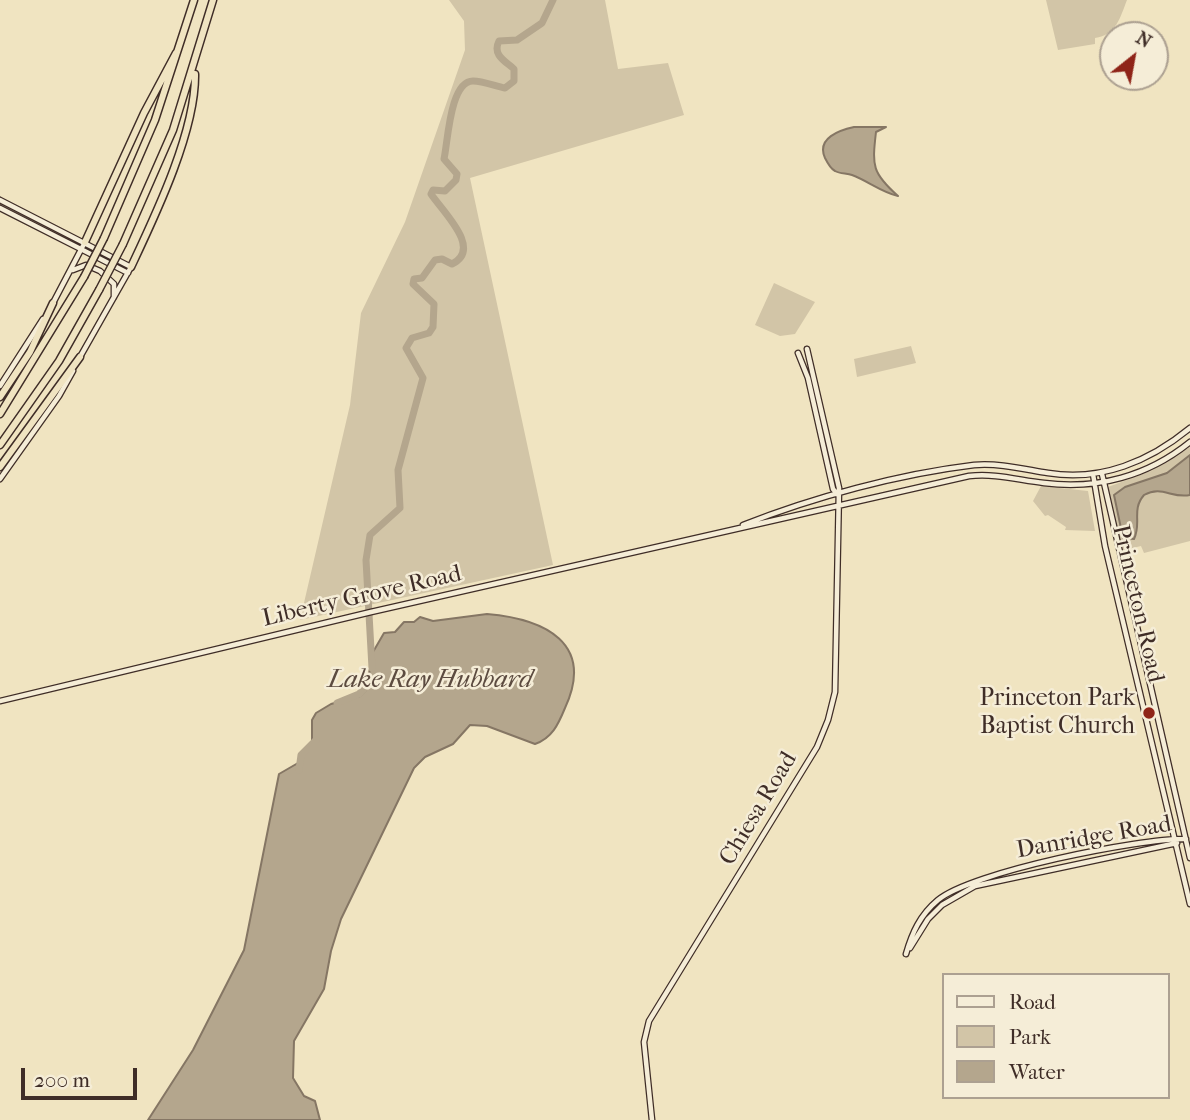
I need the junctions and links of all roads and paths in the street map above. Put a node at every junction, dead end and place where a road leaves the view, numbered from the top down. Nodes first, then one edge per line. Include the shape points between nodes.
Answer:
1 (194, 0) edge
2 (213, 0) edge
3 (182, 42) junction
4 (195, 69) junction
5 (0, 200) edge
6 (0, 208) edge
7 (85, 242) junction
8 (81, 250) junction
9 (130, 270) junction
10 (69, 273) junction
11 (53, 303) junction
12 (112, 304) junction
13 (807, 349) dead end
14 (798, 353) dead end
15 (80, 357) junction
16 (0, 386) edge
17 (0, 397) edge
18 (0, 414) edge
19 (1190, 428) edge
20 (1190, 442) edge
21 (0, 446) edge
22 (0, 467) edge
23 (1094, 474) junction
24 (1102, 474) junction
25 (0, 479) edge
26 (1103, 484) junction
27 (1094, 485) junction
28 (838, 494) junction
29 (840, 504) junction
30 (732, 529) junction
31 (1131, 610) junction
32 (1122, 614) junction
33 (0, 701) edge
34 (1174, 790) junction
35 (1164, 793) junction
36 (1186, 839) junction
37 (1175, 841) junction
38 (1190, 858) edge
39 (1190, 905) edge
40 (652, 1120) edge

1 - 3 highway
2 - 4 highway
3 - 7 highway
3 - 18 highway, bridge via 145,146 104,238 45,345
4 - 9 highway via 195,90 173,170
4 - 21 highway, bridge via 123,244 59,361
5 - 7 main road
6 - 8 main road
7 - 8 main road
7 - 9 main road
8 - 9 main road
8 - 10 main road
9 - 12 main road
10 - 11 main road
10 - 12 main road via 86,265 109,277 114,284
11 - 16 main road
11 - 17 highway via 30,352
12 - 15 main road
13 - 28 main road
14 - 28 main road
15 - 22 highway
15 - 25 main road via 59,396
19 - 24 main road, Liberty Grove Road via 1150,456
20 - 26 main road, Liberty Grove Road via 1150,467
23 - 24 main road, Liberty Grove Road
23 - 27 main road, Princeton Road
23 - 28 main road, Liberty Grove Road via 983,465
24 - 26 main road, Princeton Road
26 - 27 main road, Liberty Grove Road
26 - 31 main road, Princeton Road
27 - 29 main road, Liberty Grove Road via 984,475
27 - 32 main road, Princeton Road
28 - 29 main road, Chiesa Road
28 - 30 main road, Liberty Grove Road
29 - 30 main road, Liberty Grove Road
29 - 40 main road, Chiesa Road via 835,692 828,720 817,747 649,1021 644,1042
30 - 33 main road, Liberty Grove Road
31 - 32 main road
31 - 34 main road, Princeton Road
32 - 35 main road, Princeton Road
34 - 35 main road
34 - 36 main road, Princeton Road
35 - 37 main road, Princeton Road
36 - 37 main road, Danridge Road
36 - 38 main road, Princeton Road
37 - 37 main road, Danridge Road via 1070,858 959,885 920,920 906,954 937,909 975,886
37 - 39 main road, Princeton Road

